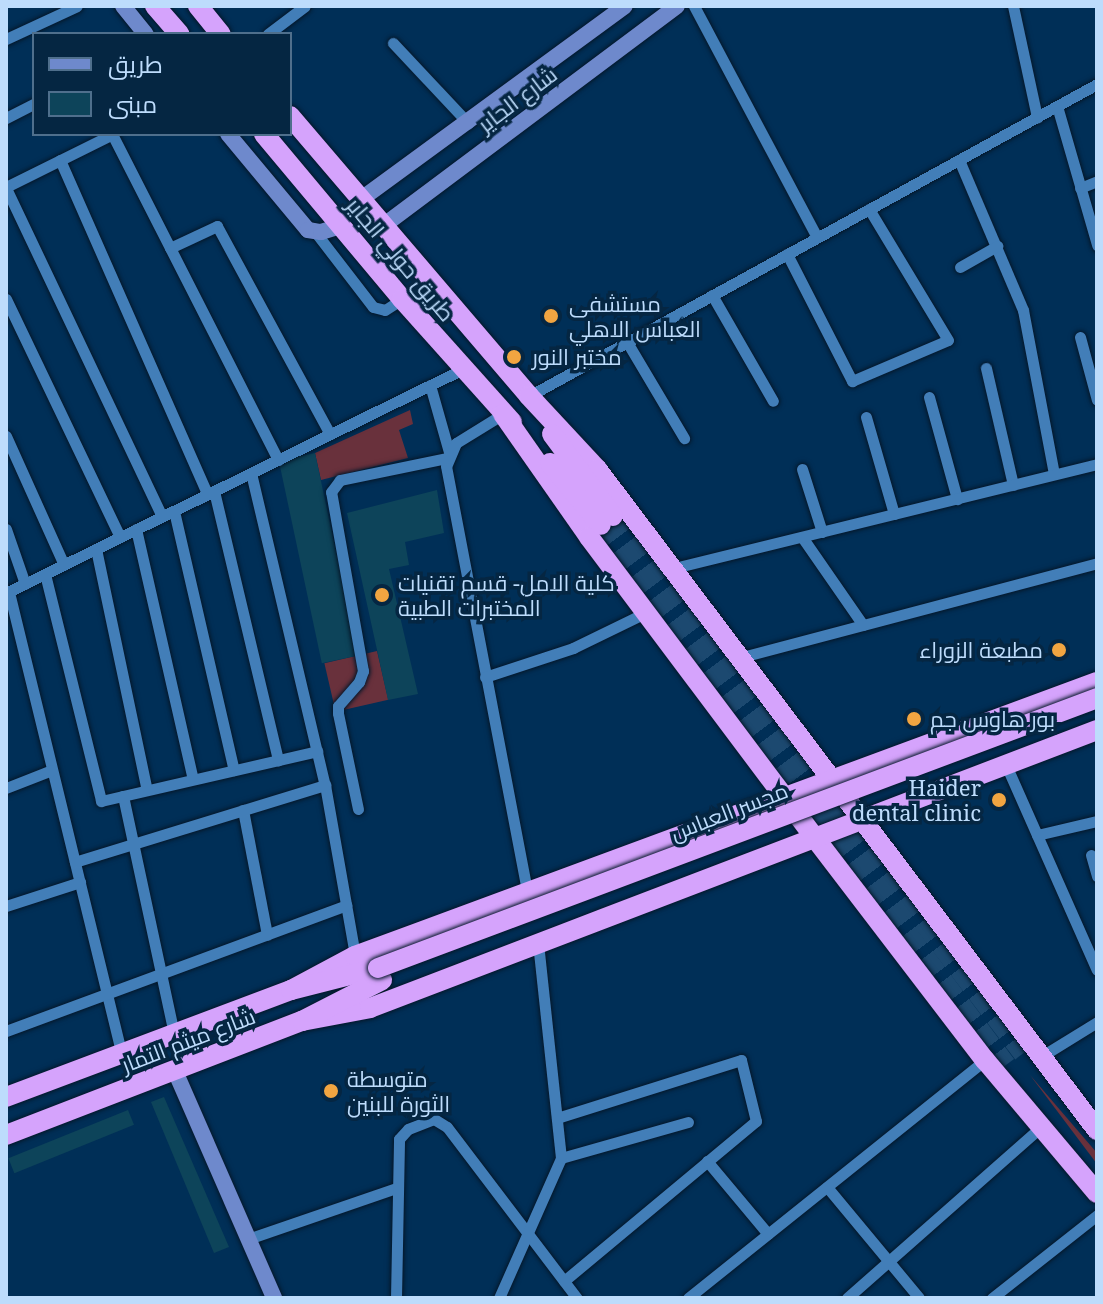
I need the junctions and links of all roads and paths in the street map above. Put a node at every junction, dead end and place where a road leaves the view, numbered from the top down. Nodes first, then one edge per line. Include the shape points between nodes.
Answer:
1 (77, 6) edge
2 (123, 6) edge
3 (155, 6) edge
4 (199, 6) edge
5 (305, 6) edge
6 (625, 6) edge
7 (677, 6) edge
8 (694, 6) edge
9 (1013, 6) edge
10 (607, 11) edge
11 (144, 32) edge
12 (177, 32) edge
13 (219, 32) edge
14 (271, 32) edge
15 (6, 39) edge
16 (393, 43) dead end
17 (1097, 84) edge
18 (32, 105) edge
19 (1057, 106) junction
20 (1037, 117) junction
21 (6, 118) edge
22 (292, 118) edge
23 (468, 123) junction
24 (108, 136) edge
25 (113, 136) edge
26 (230, 136) edge
27 (266, 136) edge
28 (60, 160) junction
29 (959, 160) junction
30 (1097, 181) edge
31 (6, 188) edge
32 (1080, 188) junction
33 (360, 200) junction
34 (869, 209) junction
35 (341, 226) junction
36 (383, 226) junction
37 (316, 233) junction
38 (817, 237) junction
39 (1097, 245) edge
40 (997, 246) junction
41 (170, 248) junction
42 (787, 254) junction
43 (960, 267) dead end
44 (712, 295) junction
45 (6, 299) edge
46 (402, 299) junction
47 (1080, 337) dead end
48 (627, 342) junction
49 (986, 368) dead end
50 (463, 369) junction
51 (430, 385) junction
52 (529, 396) junction
53 (929, 397) dead end
54 (1097, 400) edge
55 (773, 401) dead end
56 (503, 414) junction
57 (866, 417) dead end
58 (330, 434) junction
59 (6, 436) edge
60 (684, 438) dead end
61 (448, 455) junction
62 (278, 460) junction
63 (1097, 464) edge
64 (802, 469) dead end
65 (251, 473) junction
66 (1054, 474) junction
67 (1013, 485) junction
68 (211, 493) junction
69 (957, 499) junction
70 (168, 514) junction
71 (894, 514) junction
72 (6, 529) edge
73 (136, 529) junction
74 (822, 532) junction
75 (120, 537) junction
76 (802, 537) junction
77 (96, 549) junction
78 (1097, 563) edge
79 (64, 565) junction
80 (674, 568) junction
81 (45, 574) junction
82 (25, 584) junction
83 (7, 593) edge
84 (645, 613) junction
85 (863, 625) junction
86 (742, 657) junction
87 (485, 677) junction
88 (1097, 682) edge
89 (1097, 698) edge
90 (1097, 713) edge
91 (1097, 730) edge
92 (810, 747) junction
93 (317, 751) junction
94 (278, 760) junction
95 (758, 763) junction
96 (1006, 765) junction
97 (870, 766) junction
98 (52, 770) junction
99 (234, 770) junction
100 (193, 779) junction
101 (835, 779) junction
102 (325, 785) junction
103 (6, 788) edge
104 (147, 790) junction
105 (123, 796) junction
106 (784, 798) junction
107 (358, 809) dead end
108 (892, 809) junction
109 (243, 810) junction
110 (741, 814) junction
111 (865, 819) junction
112 (1097, 821) edge
113 (1037, 835) junction
114 (815, 838) junction
115 (133, 844) junction
116 (888, 849) junction
117 (1091, 855) dead end
118 (768, 856) junction
119 (75, 862) junction
120 (1097, 876) edge
121 (847, 880) junction
122 (80, 882) junction
123 (527, 892) junction
124 (346, 905) junction
125 (6, 906) edge
126 (267, 935) junction
127 (538, 944) junction
128 (355, 956) junction
129 (1097, 970) edge
130 (380, 974) junction
131 (161, 975) junction
132 (291, 990) junction
133 (107, 994) junction
134 (302, 1021) junction
135 (1097, 1022) edge
136 (6, 1031) edge
137 (174, 1034) junction
138 (121, 1053) junction
139 (1024, 1058) junction
140 (985, 1060) junction
141 (175, 1071) junction
142 (6, 1097) edge
143 (557, 1118) junction
144 (688, 1122) dead end
145 (1041, 1127) junction
146 (1097, 1131) edge
147 (6, 1135) edge
148 (561, 1158) junction
149 (707, 1161) junction
150 (1073, 1163) junction
151 (827, 1187) junction
152 (396, 1188) junction
153 (1096, 1190) edge
154 (1097, 1215) edge
155 (526, 1231) junction
156 (768, 1234) junction
157 (248, 1239) junction
158 (889, 1261) junction
159 (564, 1281) junction
160 (274, 1298) edge
161 (396, 1298) edge
162 (499, 1298) edge
163 (577, 1298) edge
164 (688, 1298) edge
165 (847, 1298) edge
166 (919, 1298) edge
167 (992, 1298) edge

1 - 15 street
2 - 11 street
3 - 12 highway
4 - 13 highway
5 - 14 street
6 - 10 street, شارع الجاير
7 - 36 street, شارع الجاير
8 - 38 street
9 - 20 street
10 - 23 street, شارع الجاير
16 - 23 street
17 - 19 street
18 - 21 street
19 - 20 street
19 - 32 street
20 - 29 street
22 - 33 highway, طريق حولي الجاير
23 - 33 street, شارع الجاير
24 - 28 street
25 - 41 street
26 - 37 street via 304,227
27 - 35 highway, طريق حولي الجاير
28 - 31 street
28 - 68 street
29 - 34 street
29 - 40 street
30 - 32 street
31 - 70 street
32 - 39 street
33 - 36 highway, طريق حولي الجاير
34 - 38 street
34 - 42 street via 948,340 852,381
35 - 37 street
35 - 46 highway, طريق حولي الجاير
36 - 52 highway, طريق حولي الجاير
37 - 46 street via 373,307 385,310
38 - 42 street
40 - 43 street
40 - 66 street via 1023,310
41 - 58 street via 217,226
41 - 62 street
42 - 44 street
44 - 48 street
44 - 55 street
45 - 75 street
46 - 50 highway, طريق حولي الجاير
47 - 54 street
48 - 52 street
48 - 60 street
49 - 67 street
50 - 51 street
50 - 56 highway, طريق حولي الجاير
51 - 58 street
51 - 61 street
52 - 56 highway via 607,521
52 - 80 highway via 597,469
53 - 69 street
56 - 61 street via 460,439
56 - 84 highway
57 - 71 street
58 - 62 street
59 - 79 street
61 - 87 street via 448,486
61 - 107 street via 340,480 331,492 363,671 338,713
62 - 65 street
63 - 66 street
64 - 74 street
65 - 68 street
65 - 93 street
66 - 67 street
67 - 69 street
68 - 70 street
68 - 94 street
69 - 71 street
70 - 73 street
70 - 99 street
71 - 74 street
72 - 82 street
73 - 75 street
73 - 100 street
74 - 76 street
75 - 77 street
76 - 80 street
76 - 85 street
77 - 79 street
77 - 104 street
78 - 85 street
79 - 81 street
80 - 86 highway
81 - 82 street
81 - 105 street via 101,801
82 - 83 street
83 - 98 street
84 - 87 street via 573,648
84 - 95 highway
85 - 86 street
86 - 92 highway
87 - 123 street
88 - 97 highway
89 - 130 highway, مجسر العباس, bridge
90 - 130 highway, مجسر العباس
91 - 96 highway
92 - 97 highway via 841,766
92 - 101 highway
93 - 94 street
93 - 102 street
94 - 99 street
95 - 106 highway
95 - 110 highway via 759,793
96 - 108 highway
96 - 113 street
97 - 101 highway
98 - 103 street
98 - 119 street
99 - 100 street
100 - 104 street
101 - 106 highway
101 - 111 highway
102 - 109 street
102 - 124 street
104 - 105 street
105 - 115 street
106 - 110 highway
106 - 114 highway
108 - 111 highway
108 - 116 highway via 882,825
109 - 115 street
109 - 126 street
110 - 123 highway
111 - 114 highway
111 - 116 highway
112 - 113 street
113 - 129 street
114 - 118 highway
114 - 121 highway
115 - 119 street
115 - 131 street
116 - 139 highway
117 - 120 street
118 - 121 highway via 802,854
118 - 127 highway
119 - 122 street
121 - 140 highway
122 - 125 street
122 - 133 street
123 - 128 highway
124 - 126 street
124 - 128 street
126 - 131 street
127 - 134 highway via 370,1008
127 - 143 street
128 - 132 highway
130 - 132 highway, شارع ميثم التمار
130 - 134 highway, شارع ميثم التمار
131 - 133 street
131 - 137 street
132 - 137 highway, شارع ميثم التمار
133 - 136 street
133 - 138 street
134 - 141 highway, شارع ميثم التمار
135 - 139 street
137 - 138 highway, شارع ميثم التمار
138 - 142 highway, شارع ميثم التمار
139 - 146 highway
139 - 150 highway
140 - 145 highway
140 - 151 street
141 - 147 highway, شارع ميثم التمار
141 - 157 street
143 - 148 street
143 - 149 street via 741,1060 756,1121
144 - 148 street
145 - 150 highway
145 - 158 street
148 - 155 street
149 - 156 street
149 - 159 street
150 - 153 highway
151 - 156 street
151 - 158 street
152 - 155 street via 399,1139 408,1129 434,1119 447,1127
152 - 157 street
152 - 161 street
154 - 167 street
155 - 159 street
155 - 162 street
156 - 164 street
157 - 160 street
158 - 165 street
158 - 166 street
159 - 163 street

